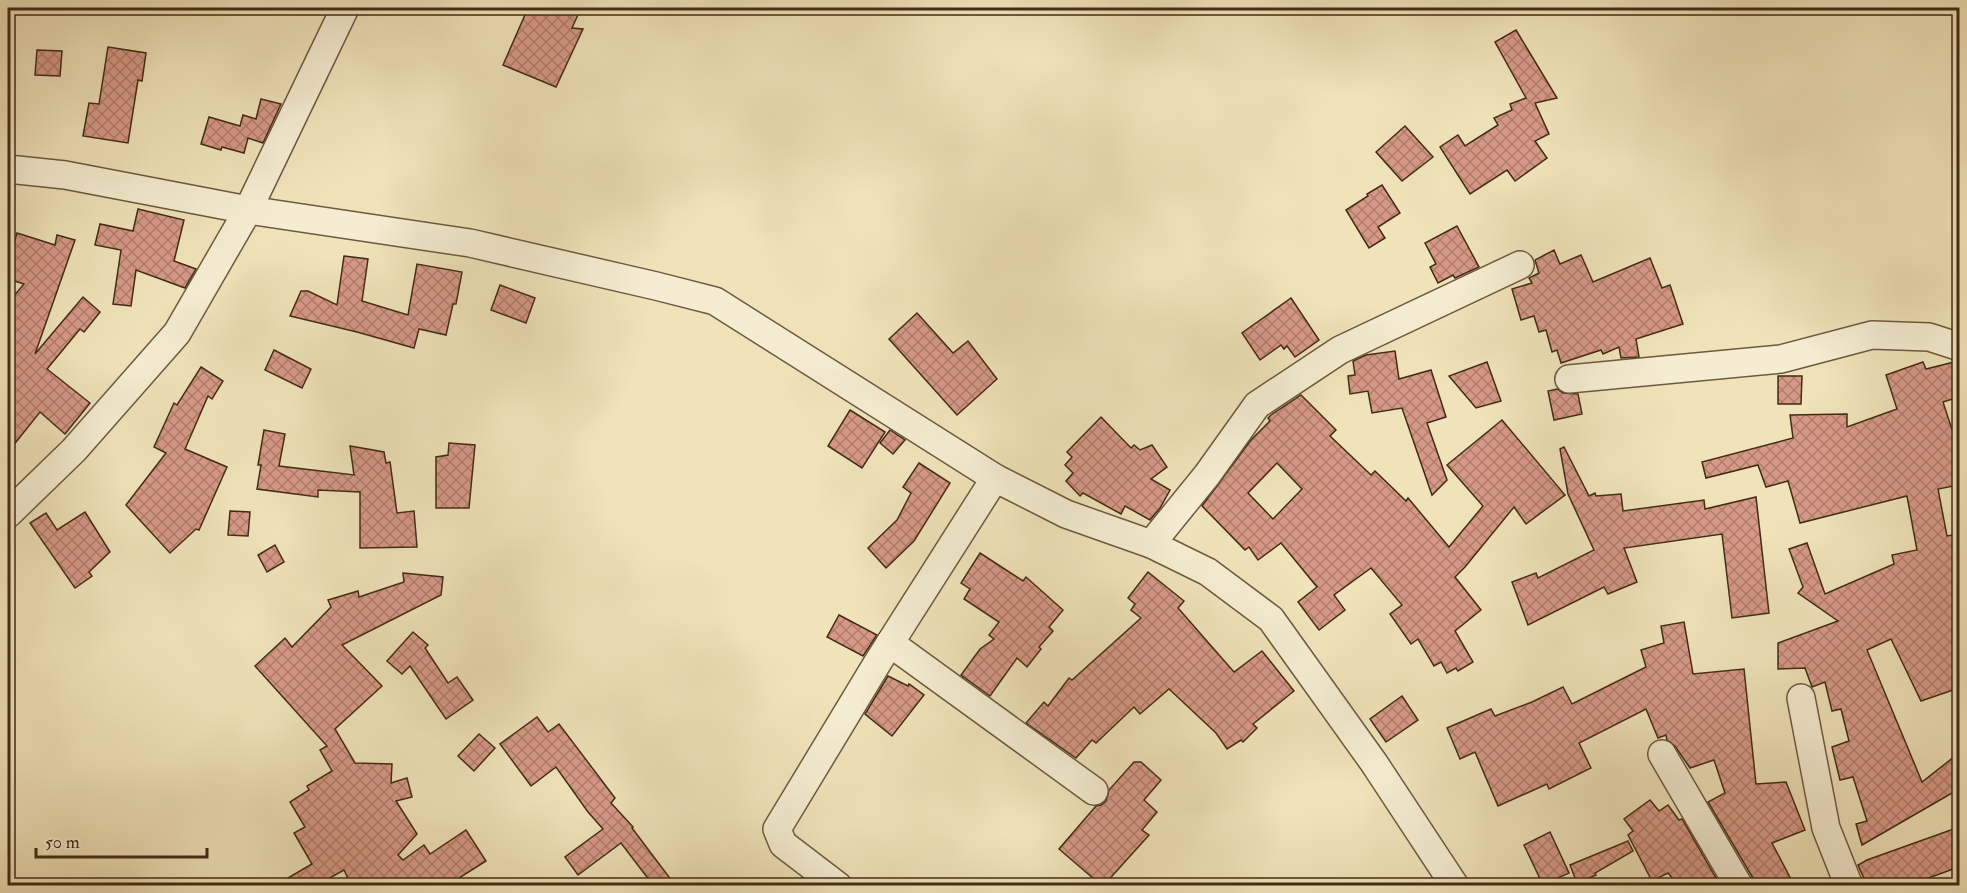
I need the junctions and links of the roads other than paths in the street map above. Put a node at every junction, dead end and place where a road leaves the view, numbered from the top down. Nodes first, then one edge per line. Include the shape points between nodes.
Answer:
1 (345, 8) edge
2 (8, 169) edge
3 (248, 210) junction
4 (1520, 265) dead end
5 (1959, 347) edge
6 (1569, 379) dead end
7 (995, 478) junction
8 (8, 514) edge
9 (1151, 544) junction
10 (890, 643) junction
11 (1801, 698) dead end
12 (1662, 754) dead end
13 (1094, 791) dead end
14 (837, 885) edge
15 (1455, 885) edge
16 (1739, 885) edge
17 (1849, 885) edge

1 - 3 street
2 - 3 street via 65,175
3 - 7 street via 470,243 715,301
3 - 8 street via 177,333 74,450
4 - 9 street via 1340,350 1257,405
5 - 6 street via 1929,337 1872,334 1781,359
7 - 9 street via 1066,514
7 - 10 street
9 - 15 street via 1209,572 1271,619
10 - 13 street
10 - 14 street via 777,829 783,844
11 - 17 street via 1826,828
12 - 16 street

